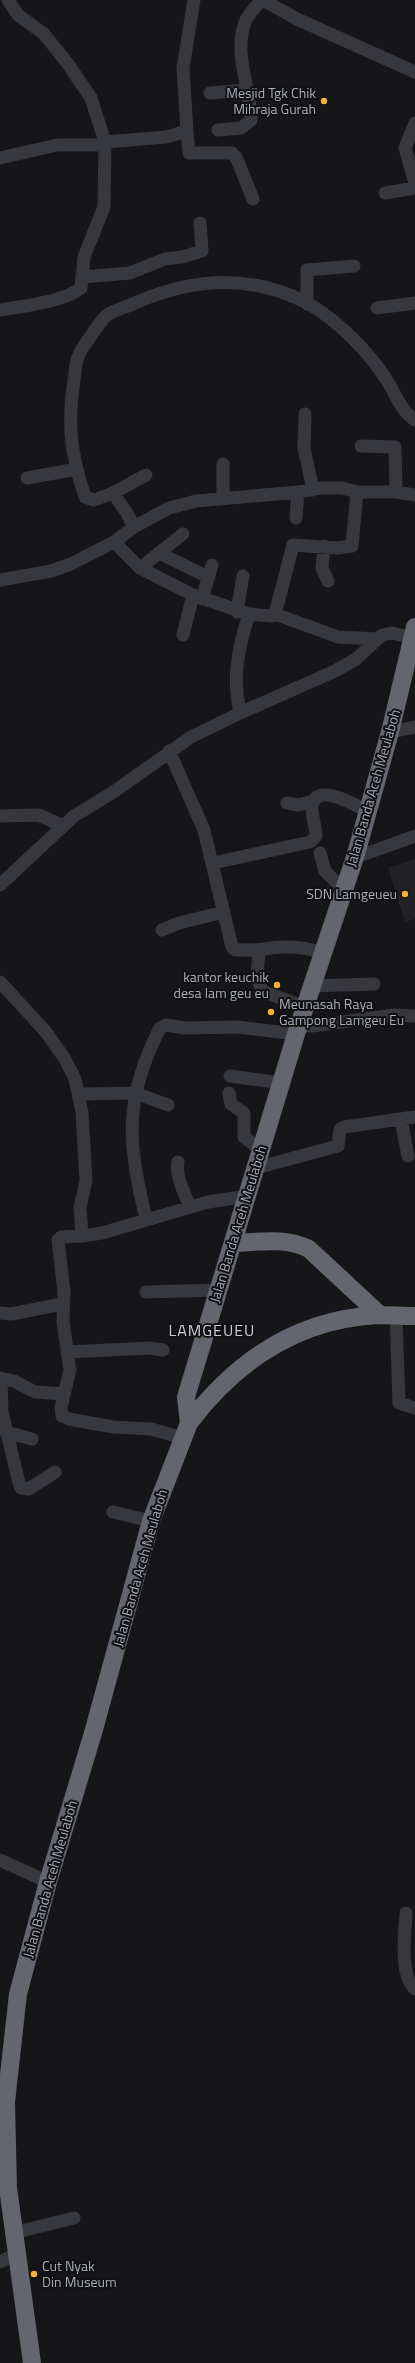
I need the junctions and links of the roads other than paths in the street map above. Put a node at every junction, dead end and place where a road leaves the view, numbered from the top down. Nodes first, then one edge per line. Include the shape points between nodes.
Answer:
1 (4, 0) edge
2 (8, 0) edge
3 (194, 0) edge
4 (262, 0) edge
5 (0, 4) edge
6 (415, 72) edge
7 (246, 90) junction
8 (210, 93) dead end
9 (415, 123) edge
10 (218, 130) dead end
11 (187, 131) junction
12 (106, 143) junction
13 (410, 147) edge
14 (0, 158) edge
15 (415, 183) edge
16 (415, 188) edge
17 (385, 193) dead end
18 (253, 199) dead end
19 (200, 223) dead end
20 (354, 266) dead end
21 (83, 277) junction
22 (307, 304) junction
23 (415, 304) edge
24 (377, 308) dead end
25 (0, 310) edge
26 (305, 414) dead end
27 (415, 420) edge
28 (361, 446) dead end
29 (223, 464) dead end
30 (77, 469) junction
31 (146, 475) dead end
32 (27, 478) dead end
33 (313, 490) junction
34 (298, 492) junction
35 (357, 492) junction
36 (396, 492) junction
37 (113, 493) junction
38 (415, 495) edge
39 (223, 498) junction
40 (296, 518) dead end
41 (134, 527) junction
42 (183, 534) dead end
43 (114, 542) junction
44 (324, 546) junction
45 (159, 553) junction
46 (140, 568) junction
47 (243, 576) dead end
48 (0, 580) edge
49 (328, 581) dead end
50 (197, 597) junction
51 (243, 613) junction
52 (275, 614) junction
53 (414, 632) edge
54 (183, 635) dead end
55 (376, 639) junction
56 (240, 712) junction
57 (415, 727) edge
58 (390, 732) junction
59 (169, 751) junction
60 (314, 801) junction
61 (287, 803) dead end
62 (367, 811) junction
63 (0, 816) edge
64 (63, 826) junction
65 (415, 836) edge
66 (320, 853) dead end
67 (356, 854) junction
68 (213, 863) junction
69 (0, 885) edge
70 (344, 890) junction
71 (224, 912) junction
72 (162, 930) dead end
73 (256, 950) junction
74 (322, 953) junction
75 (0, 982) edge
76 (374, 984) dead end
77 (311, 986) junction
78 (305, 1007) junction
79 (415, 1016) edge
80 (297, 1029) junction
81 (230, 1076) dead end
82 (281, 1083) junction
83 (134, 1093) junction
84 (80, 1094) junction
85 (229, 1094) dead end
86 (168, 1105) dead end
87 (415, 1117) edge
88 (401, 1120) junction
89 (260, 1149) junction
90 (408, 1156) dead end
91 (178, 1162) dead end
92 (256, 1168) junction
93 (248, 1196) junction
94 (190, 1207) junction
95 (146, 1219) junction
96 (82, 1236) junction
97 (234, 1243) junction
98 (218, 1290) junction
99 (146, 1292) dead end
100 (62, 1304) junction
101 (0, 1313) edge
102 (388, 1316) junction
103 (415, 1316) edge
104 (163, 1350) dead end
105 (68, 1352) junction
106 (1, 1378) edge
107 (64, 1394) junction
108 (415, 1408) edge
109 (186, 1431) junction
110 (6, 1432) junction
111 (32, 1439) dead end
112 (55, 1472) dead end
113 (113, 1512) dead end
114 (151, 1520) junction
115 (0, 1860) edge
116 (48, 1882) junction
117 (406, 1914) dead end
118 (415, 1989) edge
119 (74, 2218) dead end
120 (13, 2233) junction
121 (16, 2254) junction
122 (0, 2262) edge
123 (32, 2363) edge

1 - 5 street
2 - 12 street via 18,15 44,34 68,64 91,98
3 - 11 street via 184,68
4 - 6 street via 296,19
4 - 7 street via 245,21 241,38 241,67
7 - 8 street
7 - 10 street via 251,120 241,128
9 - 13 street
11 - 12 street via 166,137
11 - 18 street via 189,153 232,153 236,157
12 - 14 street via 58,145
12 - 21 street via 104,212 86,251
13 - 15 street
16 - 17 street
19 - 21 street via 202,251 164,259 130,272
20 - 22 street via 307,270
21 - 25 street via 81,288 74,293
22 - 27 street via 326,315 370,358 386,378 404,413
22 - 30 street via 281,292 219,281 162,291 107,315 77,359 69,420
23 - 24 street
26 - 33 street via 304,448
28 - 36 street via 395,447
29 - 39 street
30 - 32 street
30 - 37 street via 84,497 94,500
31 - 37 street
33 - 34 street
33 - 35 street via 342,488
34 - 39 street
34 - 40 street
35 - 36 street
35 - 44 street via 352,546
36 - 38 street
37 - 41 street
39 - 41 street via 169,508
41 - 43 street
42 - 45 street
43 - 46 street
43 - 48 street via 71,564 51,571
44 - 49 street via 322,568
44 - 52 street via 294,545
45 - 46 street
45 - 50 street via 210,571
46 - 50 street
47 - 51 street
50 - 51 street
50 - 54 street
51 - 52 street via 272,616
51 - 56 street via 236,662 236,690
52 - 55 street via 338,637
53 - 55 street via 386,633
53 - 58 highway, Jalan Banda Aceh Meulaboh
55 - 56 street via 356,659 334,672
56 - 59 street
57 - 58 street
58 - 62 highway, Jalan Banda Aceh Meulaboh
59 - 64 street
59 - 68 street via 204,830
60 - 61 street via 298,805
60 - 62 street via 320,795 333,795
60 - 68 street via 312,807 316,836 310,842
62 - 67 highway, Jalan Banda Aceh Meulaboh
63 - 64 street via 39,815
64 - 69 street
65 - 67 street via 365,854
66 - 70 street via 325,871
67 - 70 highway, Jalan Banda Aceh Meulaboh
68 - 71 street
70 - 74 highway, Jalan Banda Aceh Meulaboh
71 - 72 street
71 - 73 street via 233,949
73 - 74 street via 296,946
73 - 78 street via 260,953 258,982 262,991
74 - 77 highway, Jalan Banda Aceh Meulaboh
75 - 84 street via 46,1032 65,1059
76 - 77 street
77 - 78 highway, Jalan Banda Aceh Meulaboh
78 - 80 highway, Jalan Banda Aceh Meulaboh
79 - 80 street via 394,1015
80 - 82 highway, Jalan Banda Aceh Meulaboh
80 - 83 street via 163,1026 147,1054
81 - 82 street
82 - 89 highway, Jalan Banda Aceh Meulaboh
83 - 84 street
83 - 86 street
83 - 95 street via 132,1128 135,1172
84 - 96 street via 86,1180 80,1208
85 - 89 street via 230,1104 244,1113 244,1136
87 - 88 street
88 - 90 street
88 - 92 street via 344,1127 338,1133 338,1146
89 - 92 highway, Jalan Banda Aceh Meulaboh
91 - 94 street via 182,1188
92 - 93 highway, Jalan Banda Aceh Meulaboh
93 - 94 street
93 - 97 highway, Jalan Banda Aceh Meulaboh
94 - 95 street
95 - 96 street via 102,1233
96 - 100 street via 60,1237 58,1240 64,1292
97 - 98 highway, Jalan Banda Aceh Meulaboh
97 - 102 highway via 292,1241 302,1245
98 - 99 street
98 - 109 highway, Jalan Banda Aceh Meulaboh via 186,1397
100 - 101 street via 11,1314
100 - 105 street
102 - 103 highway
102 - 108 street via 399,1403
102 - 109 highway via 329,1322 285,1338 259,1354 215,1391
104 - 105 street via 149,1348
105 - 107 street via 69,1375
106 - 107 street via 35,1392
106 - 110 street via 1,1407
107 - 109 street via 61,1413 65,1418 113,1428
109 - 114 highway, Jalan Banda Aceh Meulaboh
110 - 111 street
110 - 112 street via 10,1455 21,1488 29,1489
113 - 114 street
114 - 116 highway, Jalan Banda Aceh Meulaboh via 93,1733
115 - 116 street
116 - 120 highway, Jalan Banda Aceh Meulaboh via 18,1994 9,2063 6,2102 7,2147
117 - 118 street via 403,1956 410,1982
119 - 120 street
120 - 121 highway, Jalan Banda Aceh Meulaboh
121 - 122 street
121 - 123 highway, Jalan Banda Aceh Meulaboh

